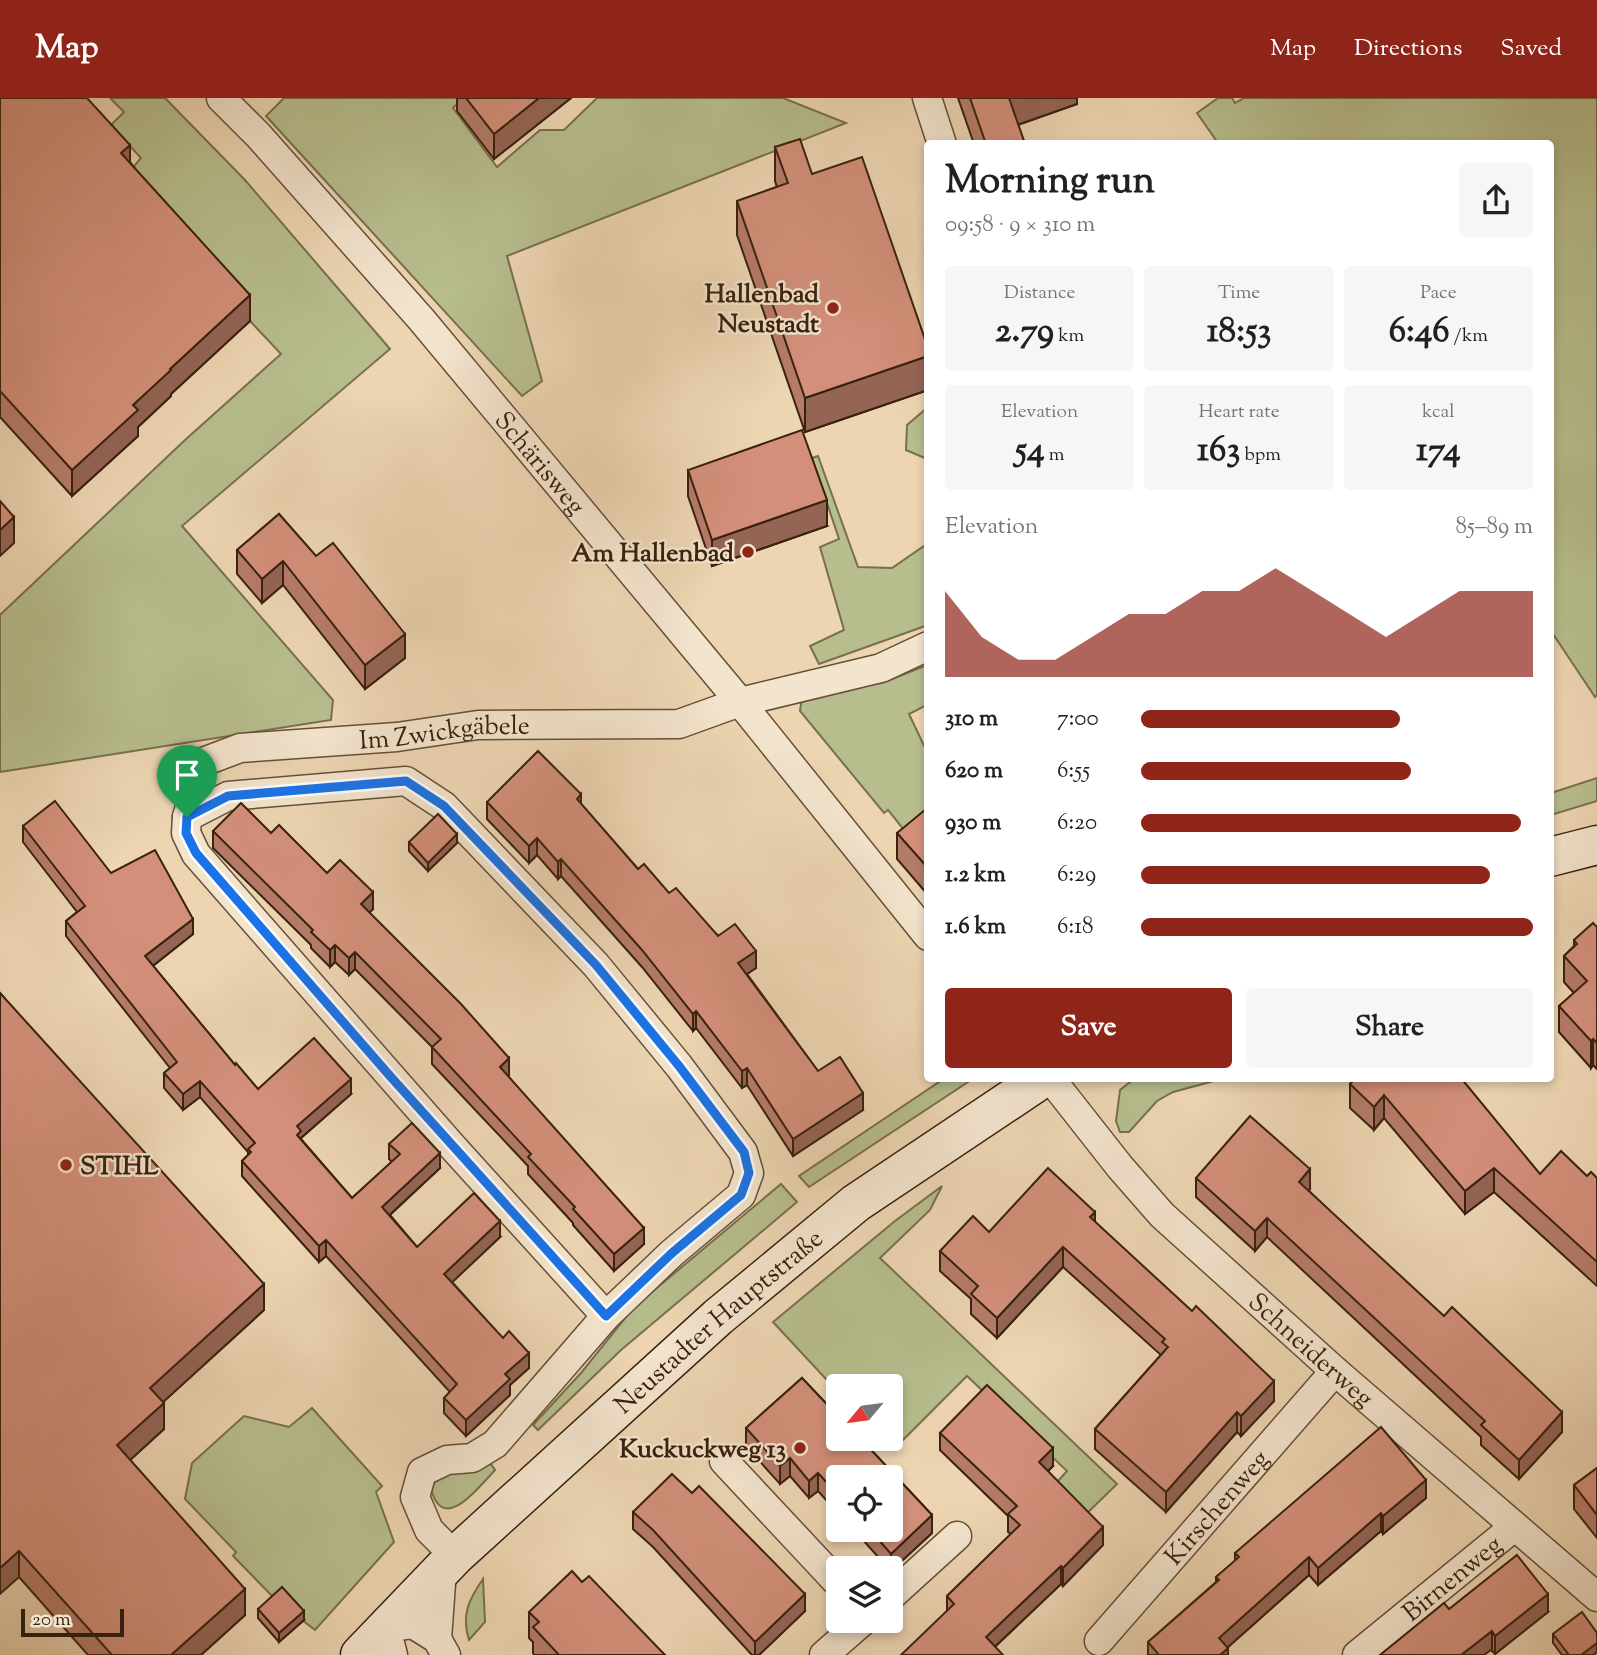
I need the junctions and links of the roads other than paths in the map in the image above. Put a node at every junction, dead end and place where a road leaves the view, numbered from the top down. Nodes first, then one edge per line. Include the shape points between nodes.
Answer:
1 (221, 98) edge
2 (927, 98) edge
3 (941, 140) edge
4 (924, 648) edge
5 (740, 702) junction
6 (187, 817) junction
7 (1597, 845) edge
8 (1554, 856) edge
9 (924, 931) edge
10 (1037, 1082) edge
11 (1053, 1082) edge
12 (606, 1316) junction
13 (1335, 1371) junction
14 (724, 1461) dead end
15 (1514, 1527) junction
16 (957, 1536) dead end
17 (449, 1563) junction
18 (826, 1570) edge
19 (903, 1586) edge
20 (1597, 1597) edge
21 (849, 1633) edge
22 (389, 1641) edge
23 (1099, 1641) dead end
24 (442, 1647) edge
25 (360, 1655) edge
26 (824, 1655) edge
27 (1357, 1655) edge

1 - 5 street, Schärisweg via 421,319
2 - 3 street
4 - 5 street via 881,667
5 - 6 street, Im Zwickgäbele via 679,724 478,725 397,737 240,748 203,762
5 - 9 street, Schärisweg
6 - 12 street via 186,833 196,853
6 - 12 street via 228,796 406,781 444,806 596,965 744,1152 749,1173 741,1195
7 - 8 street
10 - 17 street, Neustadter Hauptstraße via 856,1203 718,1317
11 - 13 street, Schneiderweg via 1162,1215
12 - 17 street via 495,1444 472,1458 447,1460 422,1472 415,1497
13 - 15 street, Schneiderweg
13 - 23 street, Kirschenweg
14 - 18 street
15 - 20 street, Schneiderweg
15 - 27 street, Birnenweg
16 - 19 street
17 - 22 street, Neustadter Hauptstraße
17 - 24 street
21 - 26 street
22 - 24 street via 414,1624
22 - 25 street, Neustadter Hauptstraße

